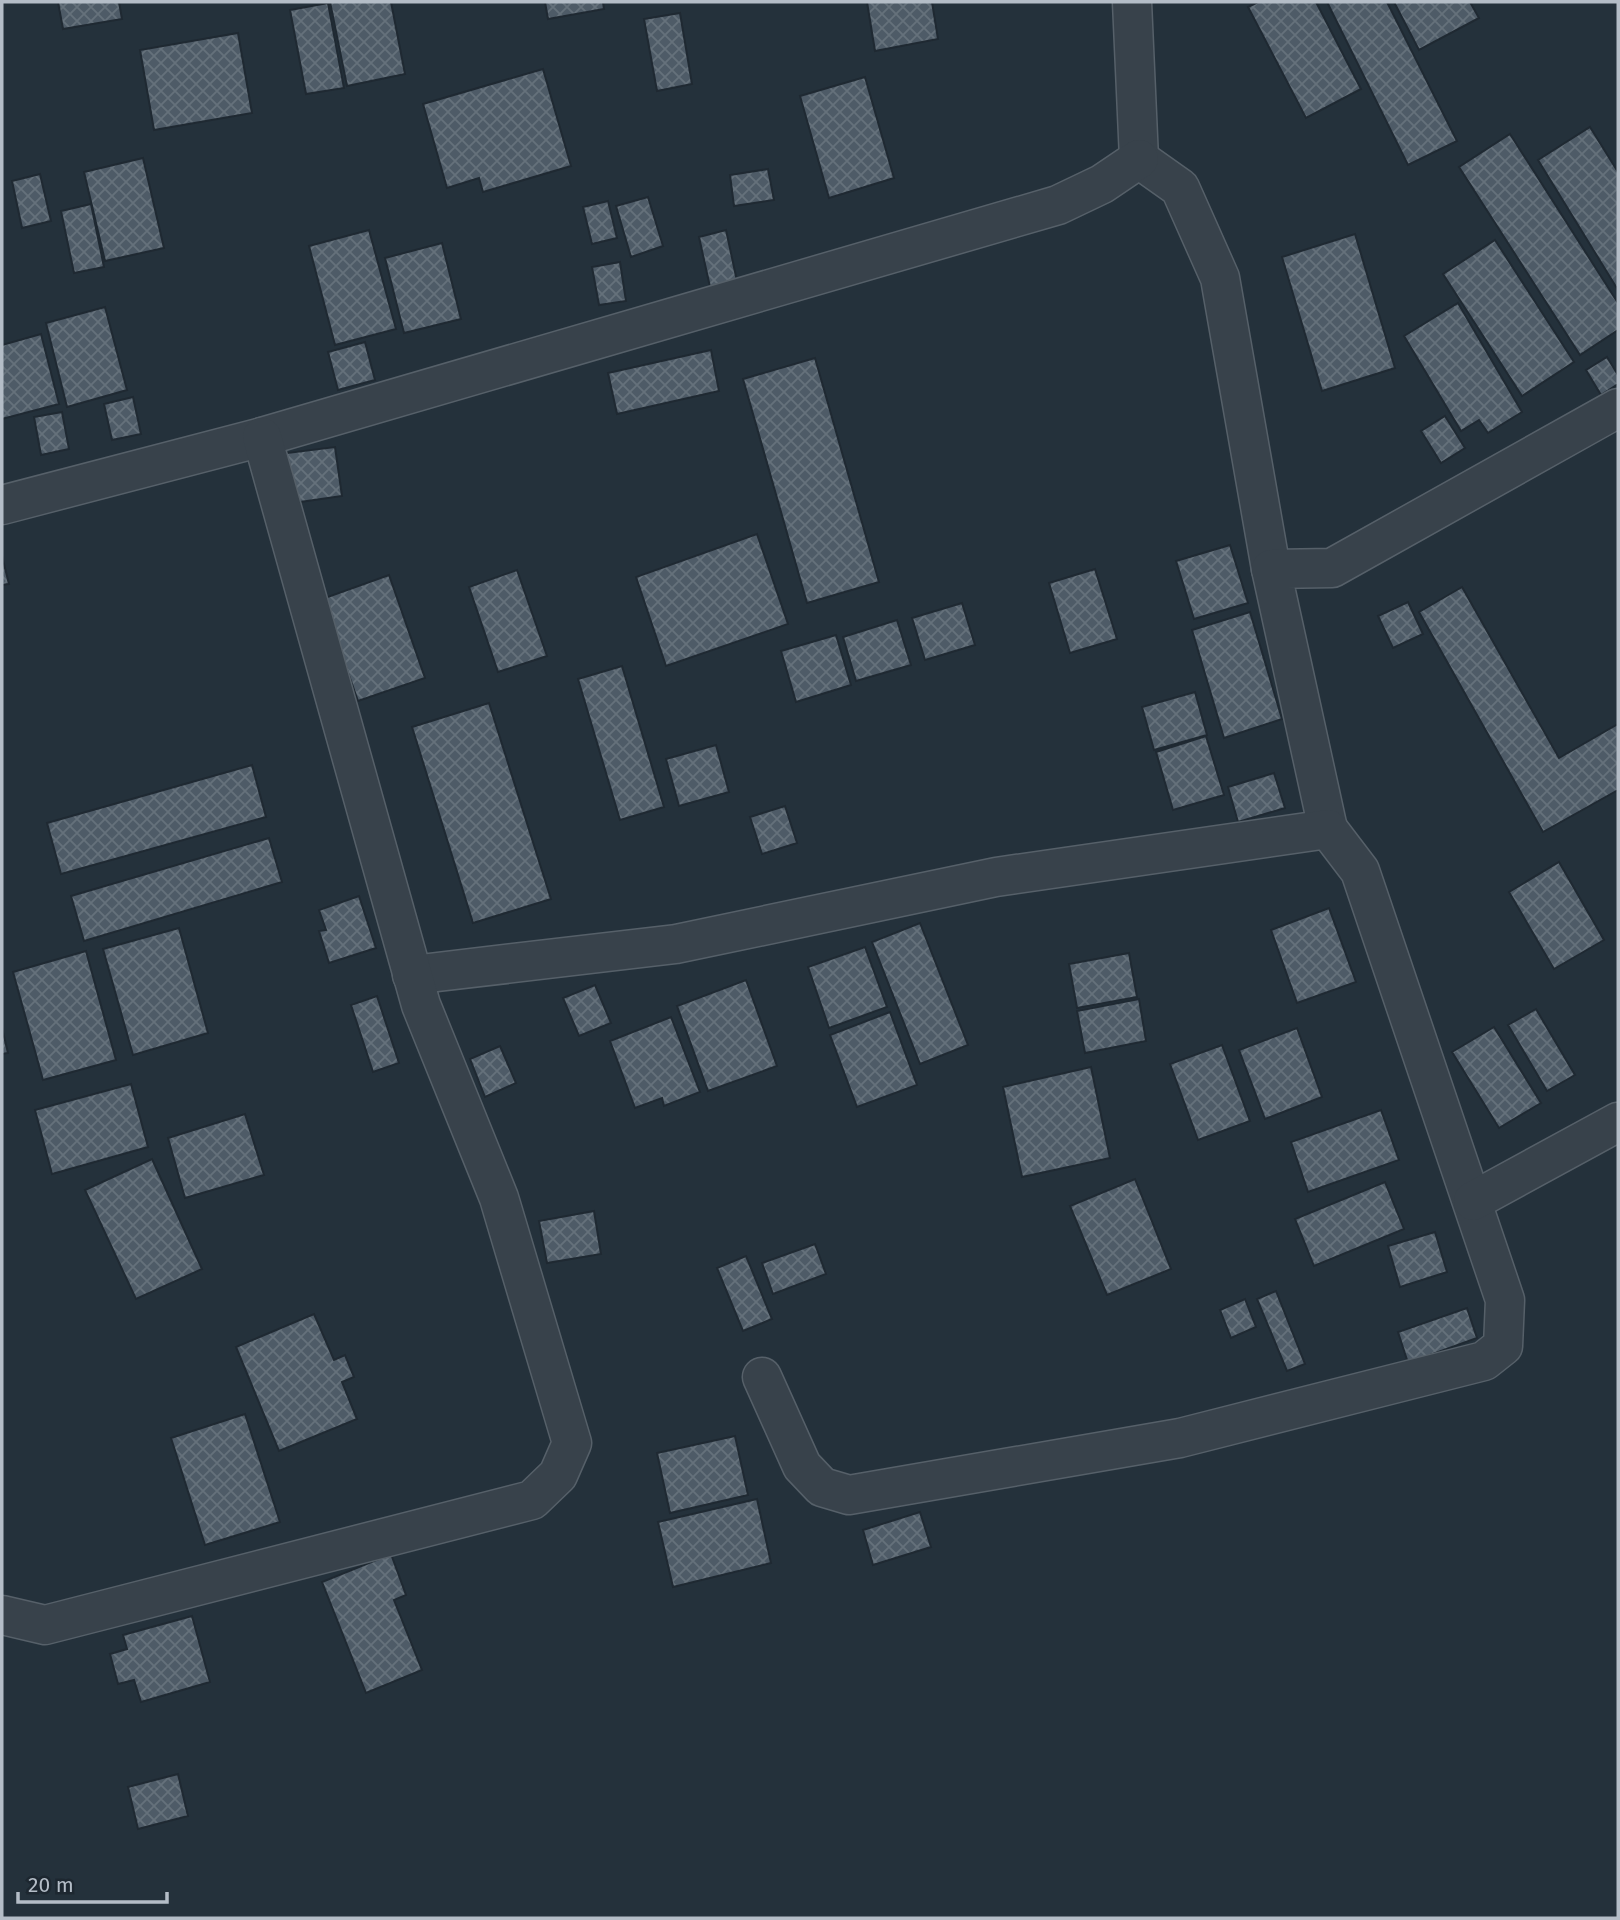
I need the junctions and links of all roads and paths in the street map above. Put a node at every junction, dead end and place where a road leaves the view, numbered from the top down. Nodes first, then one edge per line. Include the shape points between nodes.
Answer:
1 (1132, 2) edge
2 (1139, 159) junction
3 (1618, 408) edge
4 (262, 437) junction
5 (2, 505) edge
6 (1271, 569) junction
7 (1328, 829) junction
8 (412, 975) junction
9 (1618, 1122) edge
10 (1473, 1201) junction
11 (762, 1377) dead end
12 (2, 1615) edge

1 - 2 street
2 - 4 street via 1058,205
2 - 6 street via 1180,188 1220,278
3 - 6 street via 1332,568
4 - 5 street
4 - 8 street
6 - 7 street
7 - 8 street via 996,877 676,944
7 - 10 street via 1360,871
8 - 12 street via 499,1198 572,1443 558,1475 532,1500 45,1625
9 - 10 street
10 - 11 street via 1505,1300 1503,1346 1484,1362 1180,1438 849,1495 822,1487 802,1466

